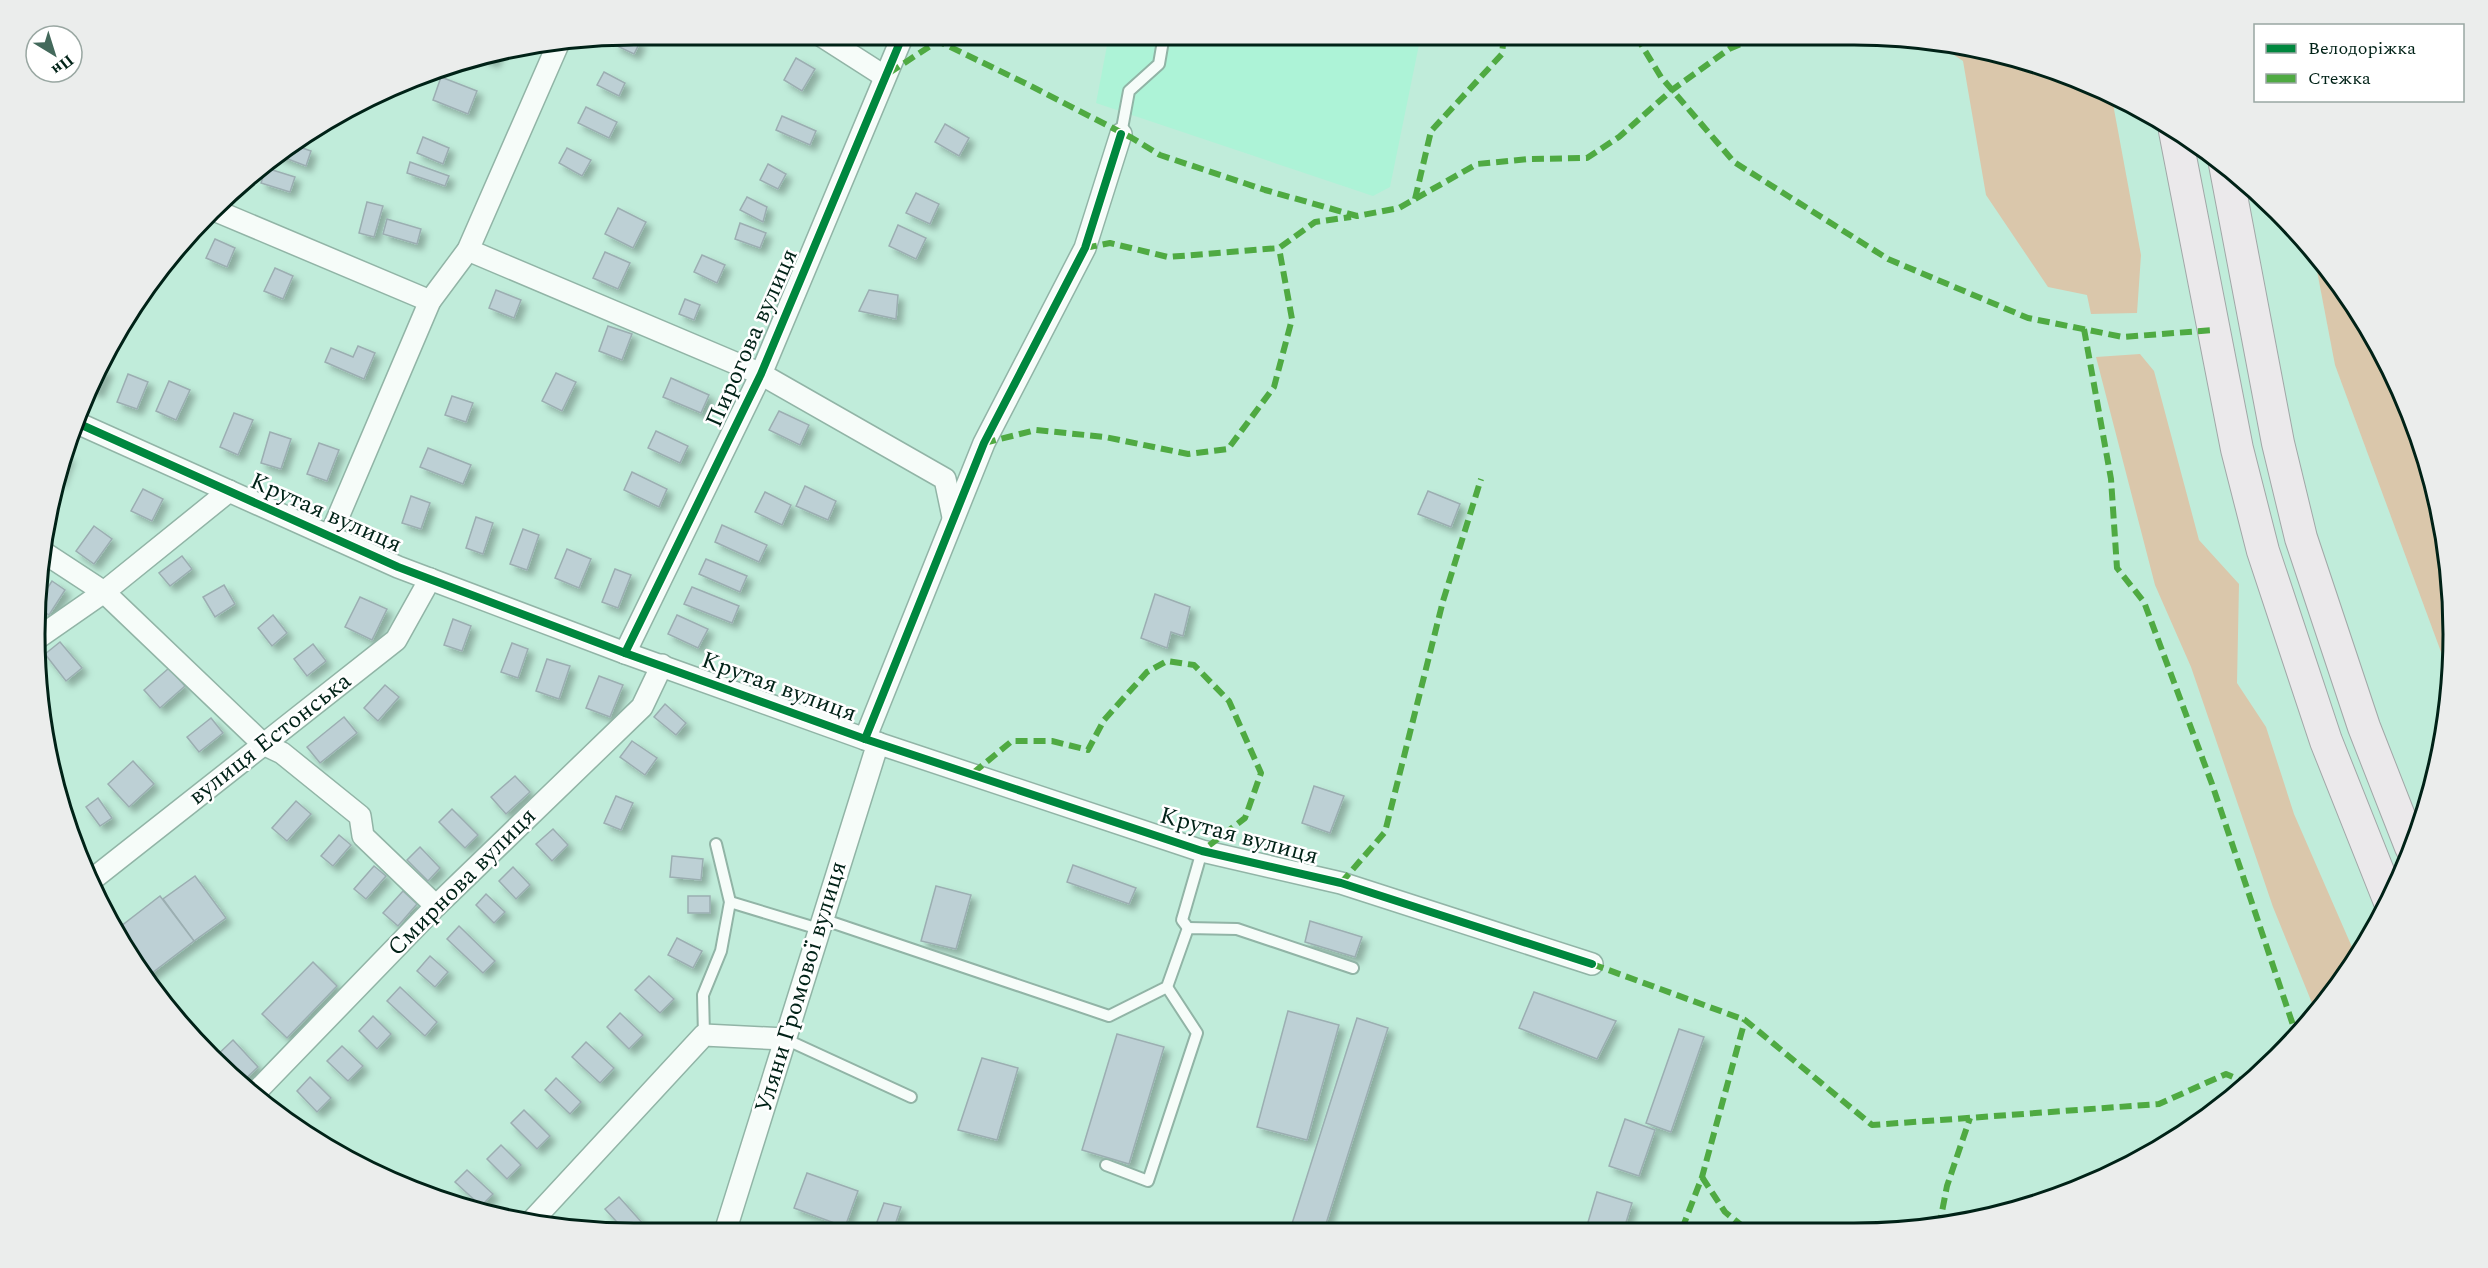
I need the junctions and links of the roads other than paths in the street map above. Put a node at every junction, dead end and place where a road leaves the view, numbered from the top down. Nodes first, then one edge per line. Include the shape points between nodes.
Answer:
1 (836, 45) edge
2 (898, 45) edge
3 (1162, 45) edge
4 (556, 50) edge
5 (884, 76) junction
6 (1121, 134) joint
7 (2177, 142) edge
8 (2228, 179) edge
9 (224, 212) edge
10 (468, 250) junction
11 (430, 300) junction
12 (761, 374) junction
13 (83, 426) edge
14 (229, 491) junction
15 (953, 517) junction
16 (330, 536) junction
17 (50, 557) edge
18 (430, 579) junction
19 (104, 592) junction
20 (45, 633) edge
21 (625, 652) junction
22 (662, 665) junction
23 (872, 741) junction
24 (263, 744) junction
25 (2407, 836) edge
26 (716, 844) dead end
27 (1202, 851) junction
28 (97, 875) edge
29 (2385, 889) edge
30 (730, 902) junction
31 (436, 906) junction
32 (820, 924) junction
33 (1188, 928) junction
34 (1592, 964) dead end
35 (1353, 968) dead end
36 (1167, 987) junction
37 (705, 1035) junction
38 (784, 1039) junction
39 (260, 1088) edge
40 (911, 1097) dead end
41 (1106, 1165) dead end
42 (538, 1215) edge
43 (728, 1223) edge

1 - 5 street
2 - 5 street, Пирогова вулиця
3 - 6 lane via 1159,64 1129,92
4 - 10 street
5 - 12 street, Пирогова вулиця
6 - 15 street, Уляни Громової вулиця via 1085,248 984,443
7 - 29 main road via 2236,449 2263,551 2326,741
8 - 25 main road via 2278,443 2301,538 2364,727
9 - 11 street
10 - 11 street
10 - 12 street
11 - 16 street
12 - 15 street via 945,479
12 - 21 street, Пирогова вулиця
13 - 14 street, Крутая вулиця
14 - 16 street, Крутая вулиця
14 - 19 street
15 - 23 street, Уляни Громової вулиця
16 - 18 street, Крутая вулиця
17 - 19 street
18 - 21 street, Крутая вулиця
18 - 24 street, вулиця Естонська via 396,640
19 - 20 street
19 - 24 street
21 - 22 street, Крутая вулиця
22 - 23 street, Крутая вулиця
22 - 31 street, Смирнова вулиця via 642,707
23 - 27 street, Крутая вулиця
23 - 32 street, Уляни Громової вулиця
24 - 28 street, вулиця Естонська
24 - 31 street via 282,753 360,816 363,836
26 - 30 lane
27 - 33 lane via 1182,920
27 - 34 street, Крутая вулиця via 1341,883
30 - 32 lane
30 - 37 lane via 721,951 703,995
31 - 39 street, Смирнова вулиця
32 - 36 lane via 1109,1016
32 - 38 street, Уляни Громової вулиця
33 - 35 lane via 1237,929
33 - 36 lane
36 - 41 lane via 1197,1033 1148,1181
37 - 38 street
37 - 42 street
38 - 40 lane
38 - 43 street, Уляни Громової вулиця

